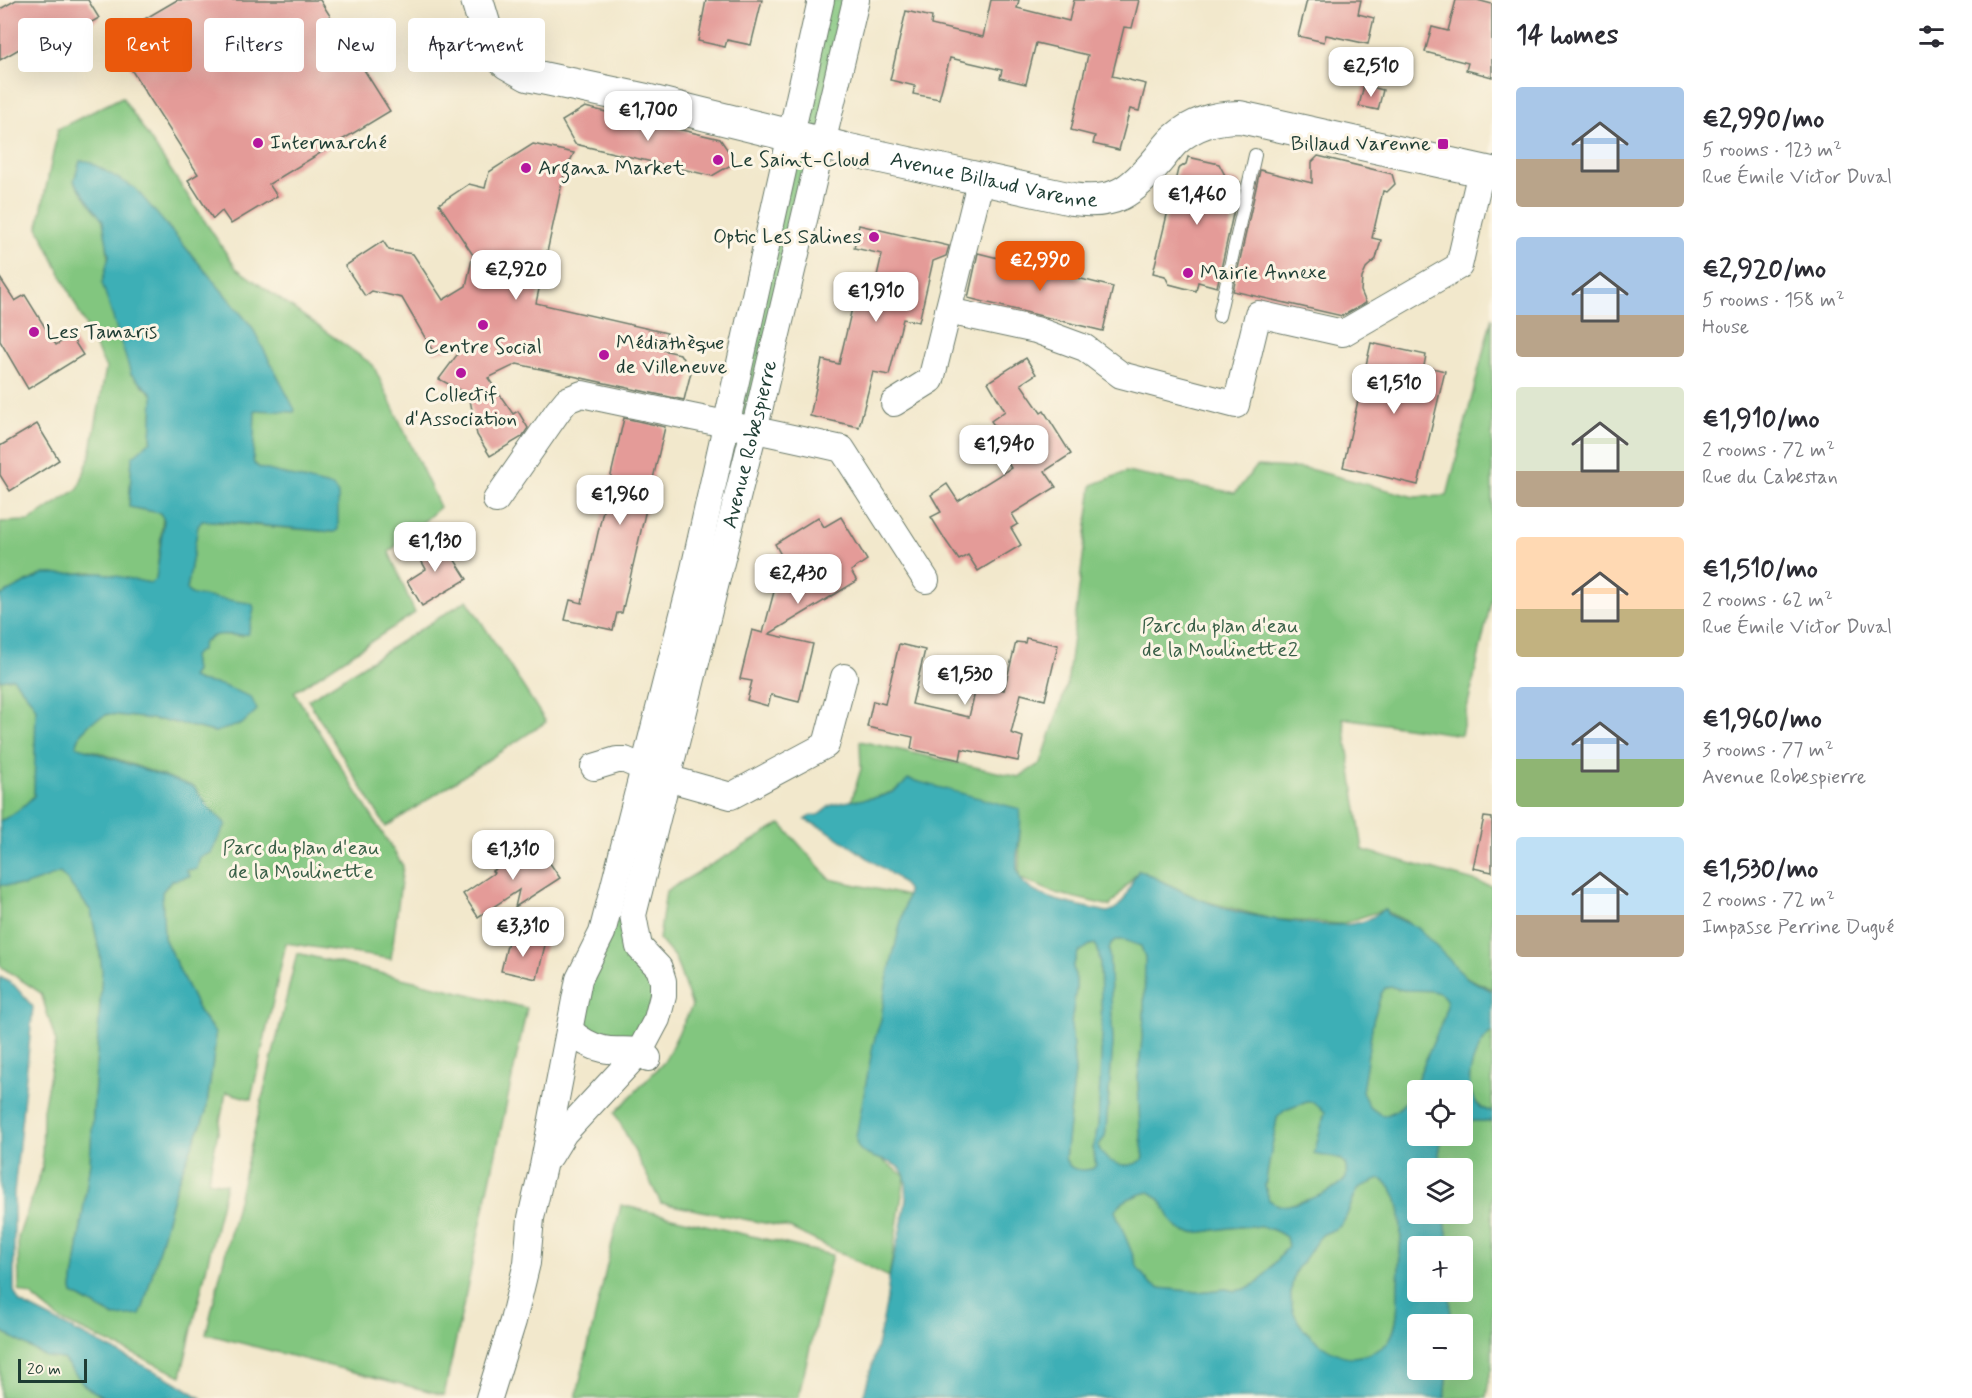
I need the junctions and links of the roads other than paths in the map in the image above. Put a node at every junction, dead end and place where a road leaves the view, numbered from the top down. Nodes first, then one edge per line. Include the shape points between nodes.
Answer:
1 (477, 0) edge
2 (821, 0) edge
3 (856, 0) edge
4 (790, 135) junction
5 (822, 143) junction
6 (1255, 155) dead end
7 (1487, 172) edge
8 (981, 178) junction
9 (948, 311) junction
10 (1219, 316) dead end
11 (894, 403) dead end
12 (725, 425) junction
13 (754, 429) junction
14 (496, 500) dead end
15 (926, 580) dead end
16 (844, 677) dead end
17 (594, 768) dead end
18 (643, 769) junction
19 (667, 778) junction
20 (570, 1030) junction
21 (646, 1057) junction
22 (543, 1166) junction
23 (489, 1398) edge

1 - 4 street, Avenue Billaud Varenne via 492,50 528,75
2 - 4 street, Avenue Robespierre
3 - 5 street, Avenue Robespierre
4 - 5 street, Avenue Billaud Varenne
4 - 12 street, Avenue Robespierre
5 - 8 street, Avenue Billaud Varenne
5 - 13 street, Avenue Robespierre
6 - 10 lane
7 - 8 street, Avenue Billaud Varenne via 1240,117 1219,117 1176,139 1130,189 1108,200 1072,199
7 - 9 street via 1460,266 1342,333 1258,314 1236,405 1121,375 1085,348 1036,330
8 - 9 street
9 - 11 street via 931,380
12 - 13 street
12 - 14 street via 582,394 567,400 558,411
12 - 18 street, Avenue Robespierre via 690,587
13 - 15 street via 842,449
13 - 19 street, Avenue Robespierre
16 - 19 street via 826,745 731,796
17 - 18 street via 625,760
18 - 19 street
18 - 20 street, Avenue Robespierre via 602,933 579,979
19 - 21 street, Avenue Robespierre via 633,915 639,947 659,968 663,981 663,996
20 - 21 street via 581,1041
20 - 22 street, Avenue Robespierre
21 - 22 street, Avenue Robespierre via 564,1132
22 - 23 street via 531,1218 527,1263

